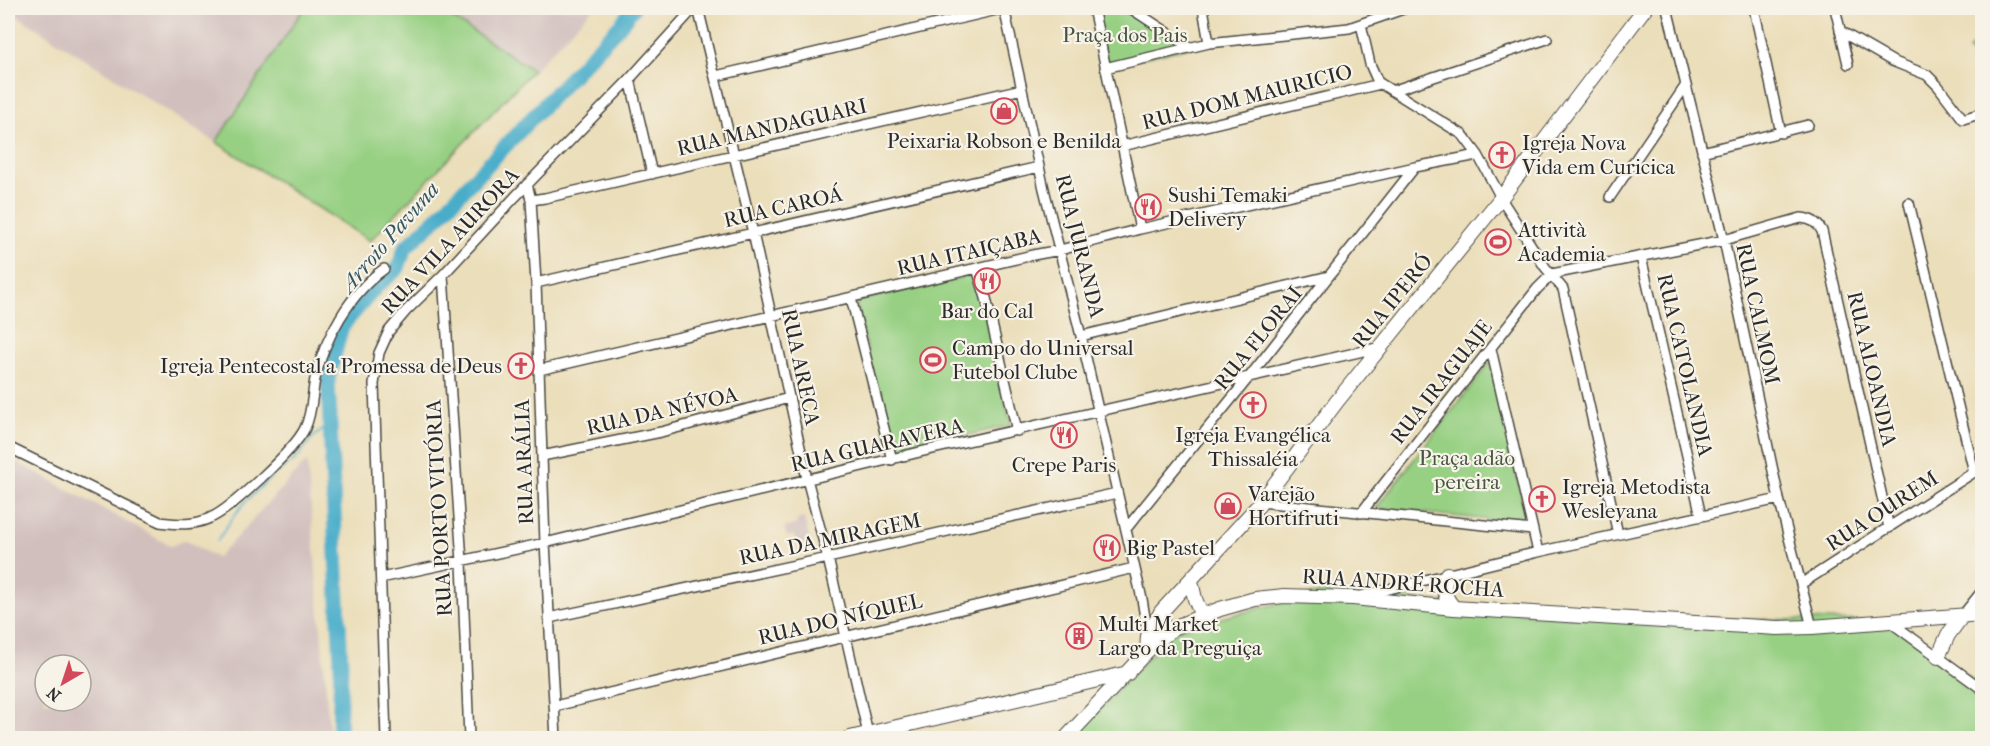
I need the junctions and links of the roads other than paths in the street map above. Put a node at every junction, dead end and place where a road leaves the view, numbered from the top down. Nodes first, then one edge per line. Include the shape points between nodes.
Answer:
1 (696, 8) edge
2 (1005, 8) edge
3 (1093, 8) edge
4 (1130, 8) edge
5 (1203, 8) edge
6 (1406, 8) edge
7 (1667, 8) edge
8 (1754, 8) edge
9 (1835, 8) edge
10 (1642, 9) edge
11 (1361, 24) junction
12 (1840, 31) junction
13 (1547, 39) dead end
14 (1209, 43) junction
15 (1190, 48) junction
16 (1848, 64) dead end
17 (1105, 68) junction
18 (716, 76) junction
19 (630, 79) junction
20 (1380, 84) junction
21 (1686, 85) junction
22 (1022, 89) junction
23 (1392, 91) junction
24 (1983, 112) edge
25 (1808, 125) dead end
26 (1781, 133) junction
27 (1122, 146) junction
28 (1702, 152) junction
29 (735, 154) junction
30 (1478, 155) junction
31 (1040, 167) junction
32 (1415, 167) junction
33 (652, 174) junction
34 (528, 184) junction
35 (1610, 197) dead end
36 (1501, 198) junction
37 (531, 200) junction
38 (1909, 203) dead end
39 (1140, 229) junction
40 (753, 233) junction
41 (1724, 240) junction
42 (1060, 250) junction
43 (1641, 257) junction
44 (977, 268) junction
45 (384, 269) dead end
46 (1552, 274) junction
47 (443, 275) junction
48 (1330, 276) junction
49 (536, 283) junction
50 (851, 298) junction
51 (771, 315) junction
52 (1081, 336) junction
53 (1382, 347) junction
54 (1491, 349) junction
55 (539, 370) junction
56 (1250, 376) junction
57 (789, 399) junction
58 (1098, 412) junction
59 (1017, 431) junction
60 (8, 447) edge
61 (542, 456) junction
62 (892, 460) junction
63 (1983, 466) edge
64 (1974, 472) junction
65 (807, 479) junction
66 (1117, 493) junction
67 (1779, 500) junction
68 (1260, 502) junction
69 (1361, 513) junction
70 (1701, 516) junction
71 (1889, 528) junction
72 (1126, 529) junction
73 (1533, 530) junction
74 (1618, 534) junction
75 (545, 543) junction
76 (1538, 552) junction
77 (828, 558) junction
78 (462, 562) junction
79 (1134, 568) junction
80 (1448, 574) junction
81 (381, 578) junction
82 (1801, 584) junction
83 (1186, 586) junction
84 (1983, 591) edge
85 (1353, 598) junction
86 (1142, 599) junction
87 (1454, 608) junction
88 (1161, 612) junction
89 (1983, 614) edge
90 (1202, 616) junction
91 (1962, 616) junction
92 (549, 618) junction
93 (1889, 621) junction
94 (1812, 627) junction
95 (844, 636) junction
96 (1148, 636) junction
97 (1147, 651) junction
98 (1938, 657) junction
99 (1128, 673) junction
100 (1983, 689) edge
101 (555, 706) junction
102 (868, 734) junction
103 (386, 738) edge
104 (468, 738) edge
105 (556, 738) edge
106 (850, 738) edge
107 (1066, 738) edge

1 - 18 street, RUA ARECA
1 - 19 street, RUA VILA AURORA
2 - 18 street
2 - 22 street, RUA JURANDA
3 - 17 street
4 - 15 street
5 - 14 street
6 - 11 street
7 - 21 street, RUA CALMOM
8 - 26 street
9 - 12 street
10 - 36 main road, RUA IPERÓ
11 - 14 street
11 - 20 street via 1370,64
12 - 16 street
12 - 24 street via 1892,61 1927,75 1965,122
13 - 23 street
14 - 15 street
15 - 17 street
17 - 27 street
18 - 29 street, RUA ARECA
19 - 33 street
19 - 34 street, RUA VILA AURORA
20 - 23 street
20 - 27 street, RUA DOM MAURICIO
21 - 28 street, RUA CALMOM
21 - 35 street
22 - 29 street, RUA MANDAGUARI
22 - 31 street, RUA JURANDA
23 - 30 street via 1463,135
25 - 26 street
26 - 28 street
27 - 39 street
28 - 41 street, RUA CALMOM
29 - 33 street, RUA MANDAGUARI
29 - 40 street, RUA ARECA
30 - 32 street, RUA ITAIÇABA
30 - 36 street
31 - 40 street, RUA CAROÁ
31 - 42 street, RUA JURANDA
32 - 39 street, RUA ITAIÇABA
32 - 48 street, RUA FLORAI
33 - 37 street, RUA MANDAGUARI
34 - 37 street, RUA ARÁLIA
34 - 47 street, RUA VILA AURORA
36 - 46 street
36 - 53 main road, RUA IPERÓ
37 - 49 street, RUA ARÁLIA
38 - 64 street
39 - 42 street, RUA ITAIÇABA
40 - 49 street, RUA CAROÁ
40 - 51 street, RUA ARECA
41 - 43 street
41 - 67 street, RUA CALMOM
41 - 71 street, RUA ALOANDIA via 1801,218 1813,221 1822,231
42 - 44 street, RUA ITAIÇABA
42 - 52 street, RUA JURANDA
43 - 46 street
43 - 70 street, RUA CATOLANDIA
44 - 50 street, RUA ITAIÇABA
44 - 59 street
45 - 60 street via 343,313 327,342 302,435 277,463 211,518 188,524 160,522
46 - 54 street, RUA IRAGUAJE
46 - 74 street via 1566,297
47 - 78 street, RUA PORTO VITÓRIA
47 - 81 street, RUA VILA AURORA via 406,311 379,353 374,384
48 - 52 street
48 - 56 street, RUA FLORAI
49 - 55 street, RUA ARÁLIA
50 - 51 street, RUA ITAIÇABA
50 - 62 street
51 - 55 street, RUA ITAIÇABA
51 - 57 street, RUA ARECA
52 - 58 street, RUA JURANDA
53 - 56 street, RUA GUARAVERA
53 - 68 main road, RUA IPERÓ
54 - 69 street, RUA IRAGUAJE
54 - 73 street
55 - 61 street, RUA ARÁLIA
56 - 58 street, RUA GUARAVERA
56 - 72 street, RUA FLORAI
57 - 61 street, RUA DA NÉVOA via 661,432
57 - 65 street, RUA ARECA
58 - 59 street, RUA GUARAVERA
58 - 66 street, RUA JURANDA
59 - 62 street, RUA GUARAVERA
61 - 75 street, RUA ARÁLIA
62 - 65 street, RUA GUARAVERA
63 - 64 street, RUA OUREM
64 - 71 street, RUA OUREM
65 - 75 street, RUA GUARAVERA
65 - 77 street, RUA ARECA
66 - 72 street, RUA JURANDA
66 - 77 street, RUA DA MIRAGEM
67 - 70 street
67 - 82 street, RUA CALMOM
68 - 69 street
68 - 83 main road, RUA IPERÓ
69 - 73 street
70 - 74 street
71 - 82 street, RUA OUREM
72 - 79 street, RUA JURANDA
73 - 76 street
74 - 76 street
75 - 78 street, RUA GUARAVERA
75 - 92 street, RUA ARÁLIA
76 - 80 street
77 - 92 street, RUA DA MIRAGEM
77 - 95 street, RUA ARECA
78 - 81 street, RUA GUARAVERA
78 - 104 street, RUA PORTO VITÓRIA
79 - 86 street, RUA JURANDA
79 - 95 street, RUA DO NÍQUEL
80 - 85 street
80 - 87 main road via 1445,595
81 - 103 street, RUA VILA AURORA
82 - 94 street, RUA CALMOM
83 - 88 main road, RUA IPERÓ
83 - 90 main road
84 - 91 street
85 - 87 main road, RUA ANDRÉ ROCHA
85 - 90 main road, RUA ANDRÉ ROCHA via 1270,597
86 - 88 street via 1150,611
86 - 96 street, RUA JURANDA
87 - 94 main road, RUA ANDRÉ ROCHA via 1765,628
88 - 96 main road, RUA JURANDA
89 - 91 main road, RUA ANDRÉ ROCHA
90 - 97 main road, RUA ANDRÉ ROCHA via 1173,627
91 - 93 main road, RUA ANDRÉ ROCHA
91 - 98 main road
92 - 101 street, RUA ARÁLIA
93 - 94 main road, RUA ANDRÉ ROCHA
93 - 98 street
95 - 101 street, RUA DO NÍQUEL
95 - 102 street, RUA ARECA
96 - 97 main road, RUA JURANDA
97 - 99 main road, RUA ANDRÉ ROCHA
98 - 100 street
99 - 102 main road
99 - 107 main road, RUA ANDRÉ ROCHA
101 - 105 street, RUA ARÁLIA
102 - 106 main road

